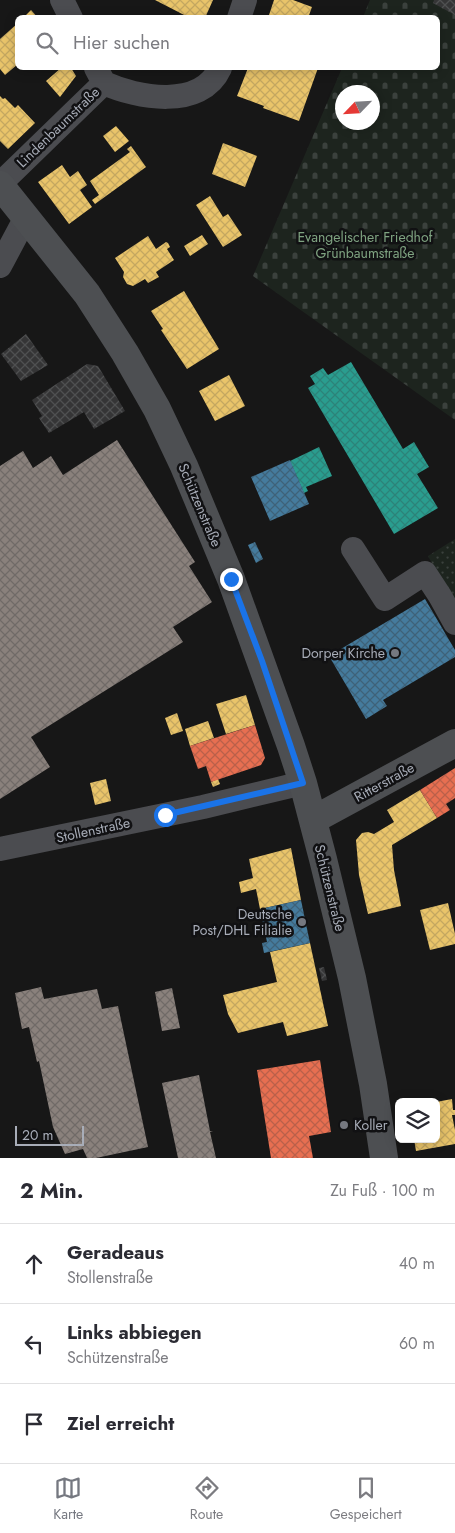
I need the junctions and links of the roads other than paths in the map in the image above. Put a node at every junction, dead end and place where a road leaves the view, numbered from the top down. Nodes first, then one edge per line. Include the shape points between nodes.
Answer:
1 (62, 0) edge
2 (245, 0) edge
3 (70, 15) edge
4 (240, 15) edge
5 (219, 70) edge
6 (100, 75) edge
7 (0, 184) edge
8 (26, 217) junction
9 (0, 266) edge
10 (353, 548) dead end
11 (455, 623) edge
12 (455, 743) edge
13 (303, 783) junction
14 (313, 820) junction
15 (0, 849) edge
16 (384, 1158) edge

1 - 3 street
2 - 4 street
5 - 6 street via 205,86 189,94 167,97 124,91
6 - 7 street, Lindenbaumstraße
7 - 8 main road, Schützenstraße
8 - 9 street
8 - 13 main road, Schützenstraße via 107,323 157,409 231,579
10 - 11 street via 385,599 425,573
12 - 14 main road, Ritterstraße
13 - 14 main road, Schützenstraße
13 - 15 street, Stollenstraße
14 - 16 main road, Schützenstraße via 352,978

